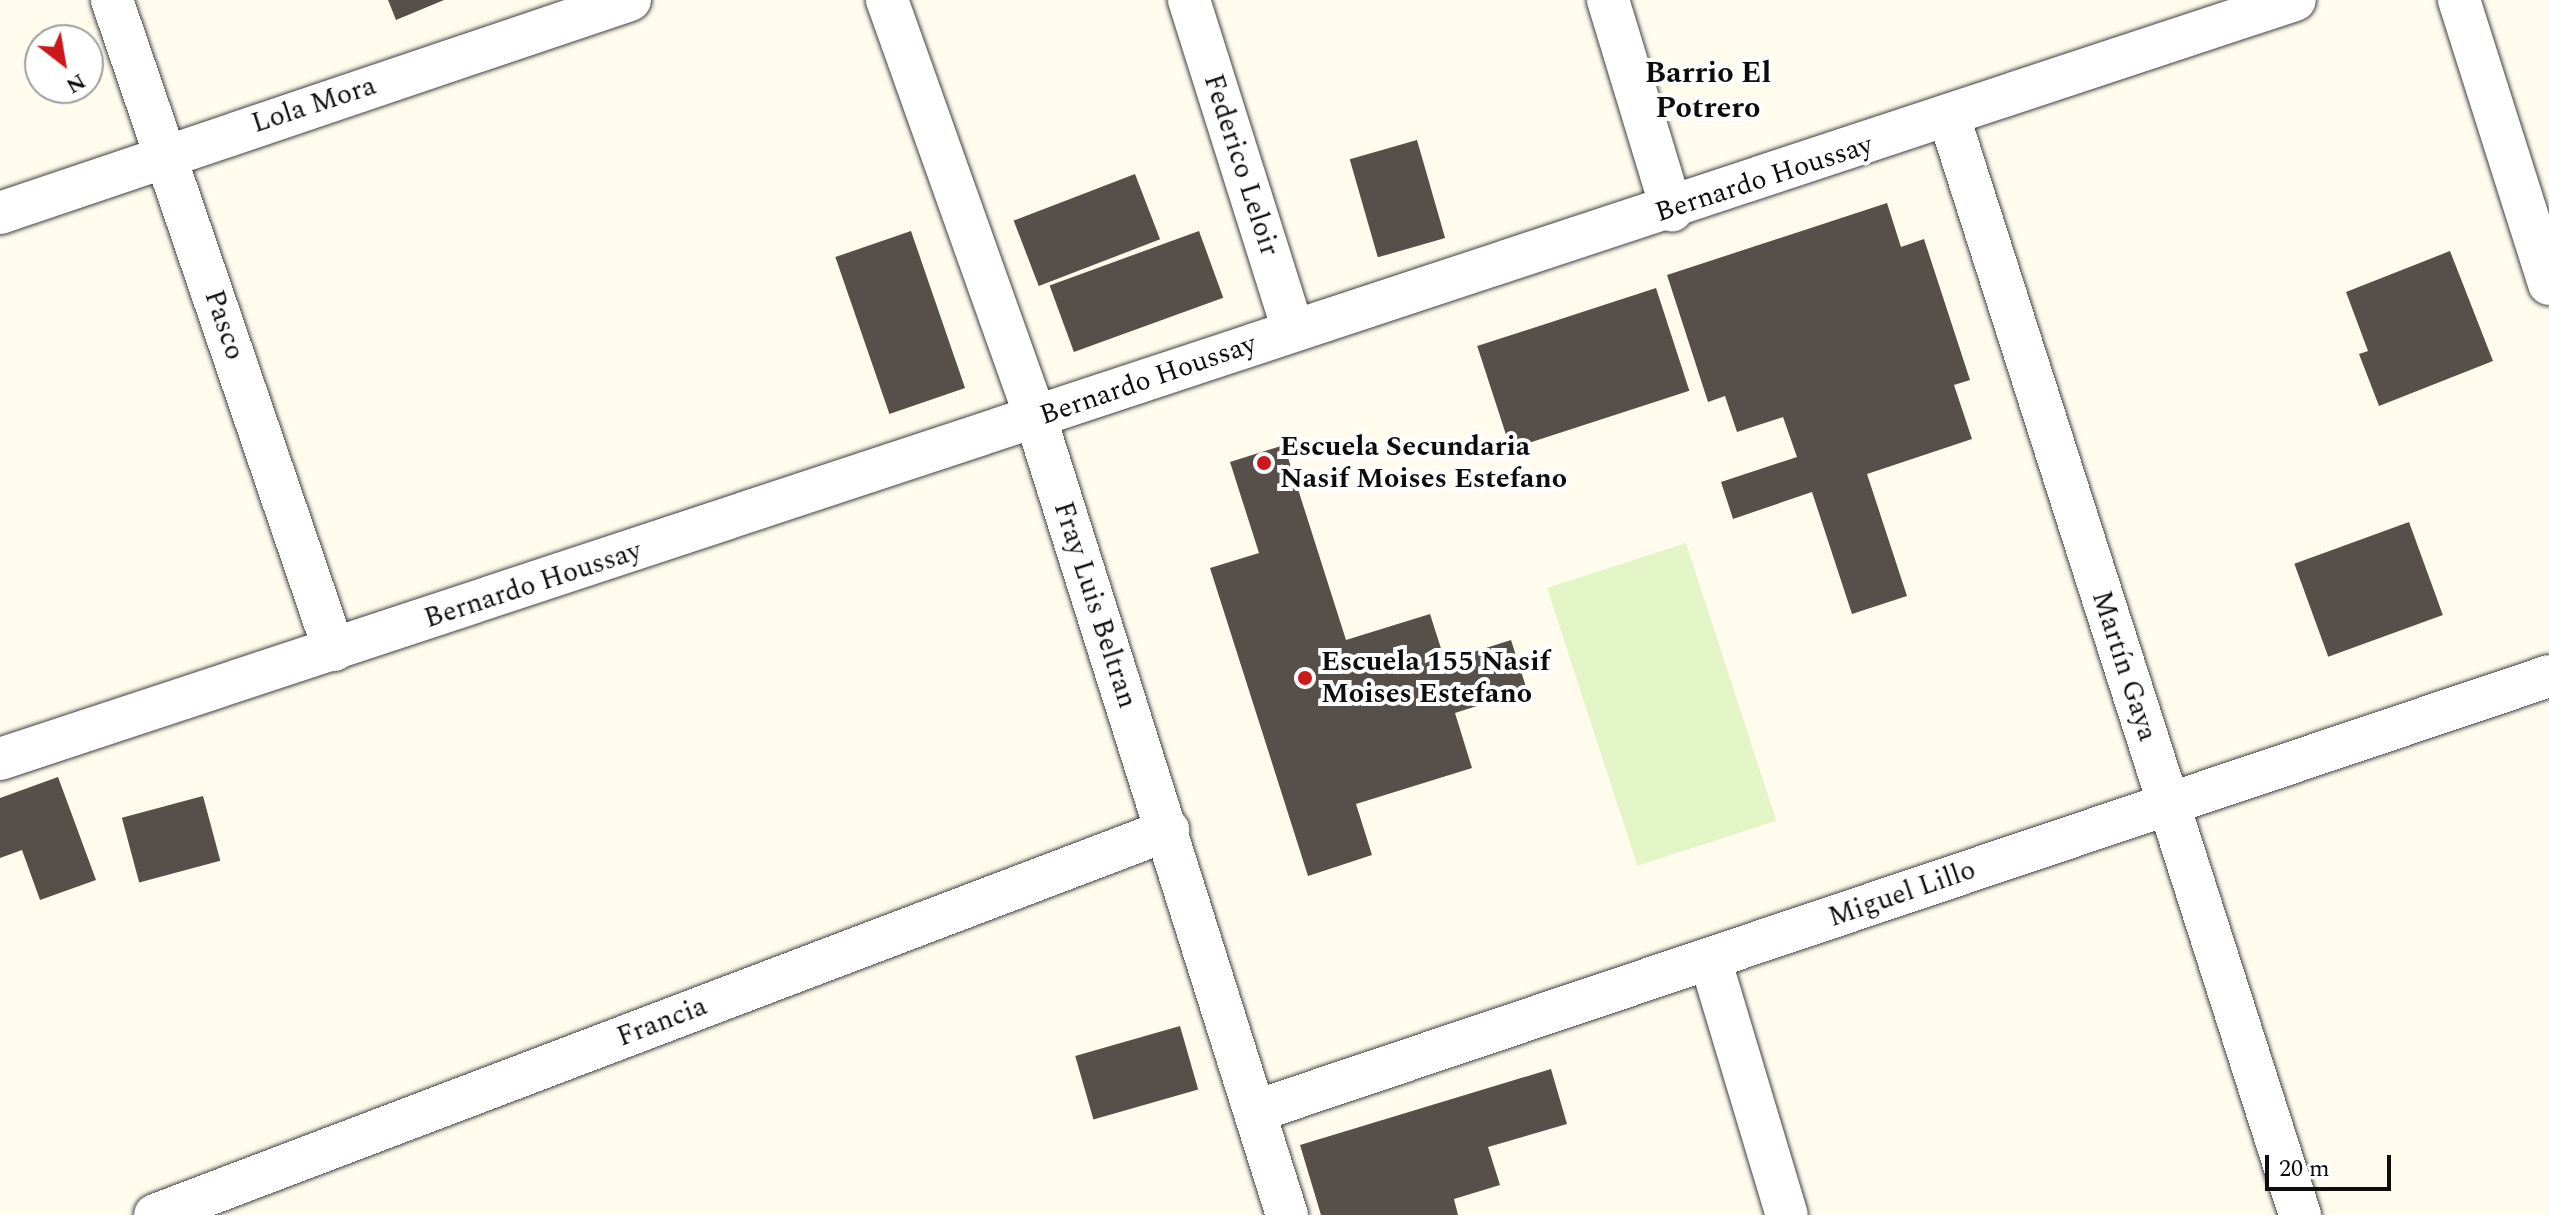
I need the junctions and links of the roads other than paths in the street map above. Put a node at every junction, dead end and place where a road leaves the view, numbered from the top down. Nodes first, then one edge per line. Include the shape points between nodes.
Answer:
1 (112, 0) edge
2 (630, 0) edge
3 (887, 0) edge
4 (1189, 0) edge
5 (1608, 0) edge
6 (2295, 0) edge
7 (2459, 0) edge
8 (1949, 117) junction
9 (165, 154) junction
10 (1672, 210) junction
11 (0, 213) edge
12 (2549, 284) edge
13 (1293, 330) junction
14 (1036, 419) junction
15 (334, 650) junction
16 (2549, 676) edge
17 (0, 759) edge
18 (2168, 804) junction
19 (1168, 830) junction
20 (1710, 959) junction
21 (1256, 1111) junction
22 (155, 1215) edge
23 (1287, 1215) edge
24 (1787, 1215) edge
25 (2300, 1215) edge

1 - 9 street, Pasco
2 - 9 street, Lola Mora
3 - 14 street, Fray Luis Beltran
4 - 13 street, Federico Leloir
5 - 10 street
6 - 8 street, Bernardo Houssay
7 - 12 street
8 - 10 street, Bernardo Houssay
8 - 18 street, Martín Gaya
9 - 11 street, Lola Mora
9 - 15 street, Pasco
10 - 13 street, Bernardo Houssay
13 - 14 street, Bernardo Houssay
14 - 15 street, Bernardo Houssay
14 - 19 street, Fray Luis Beltran
15 - 17 street, Bernardo Houssay
16 - 18 street, Miguel Lillo
18 - 20 street, Miguel Lillo
18 - 25 street, Martín Gaya
19 - 21 street, Fray Luis Beltran
19 - 22 street, Francia
20 - 21 street, Miguel Lillo
20 - 24 street
21 - 23 street, Fray Luis Beltran

